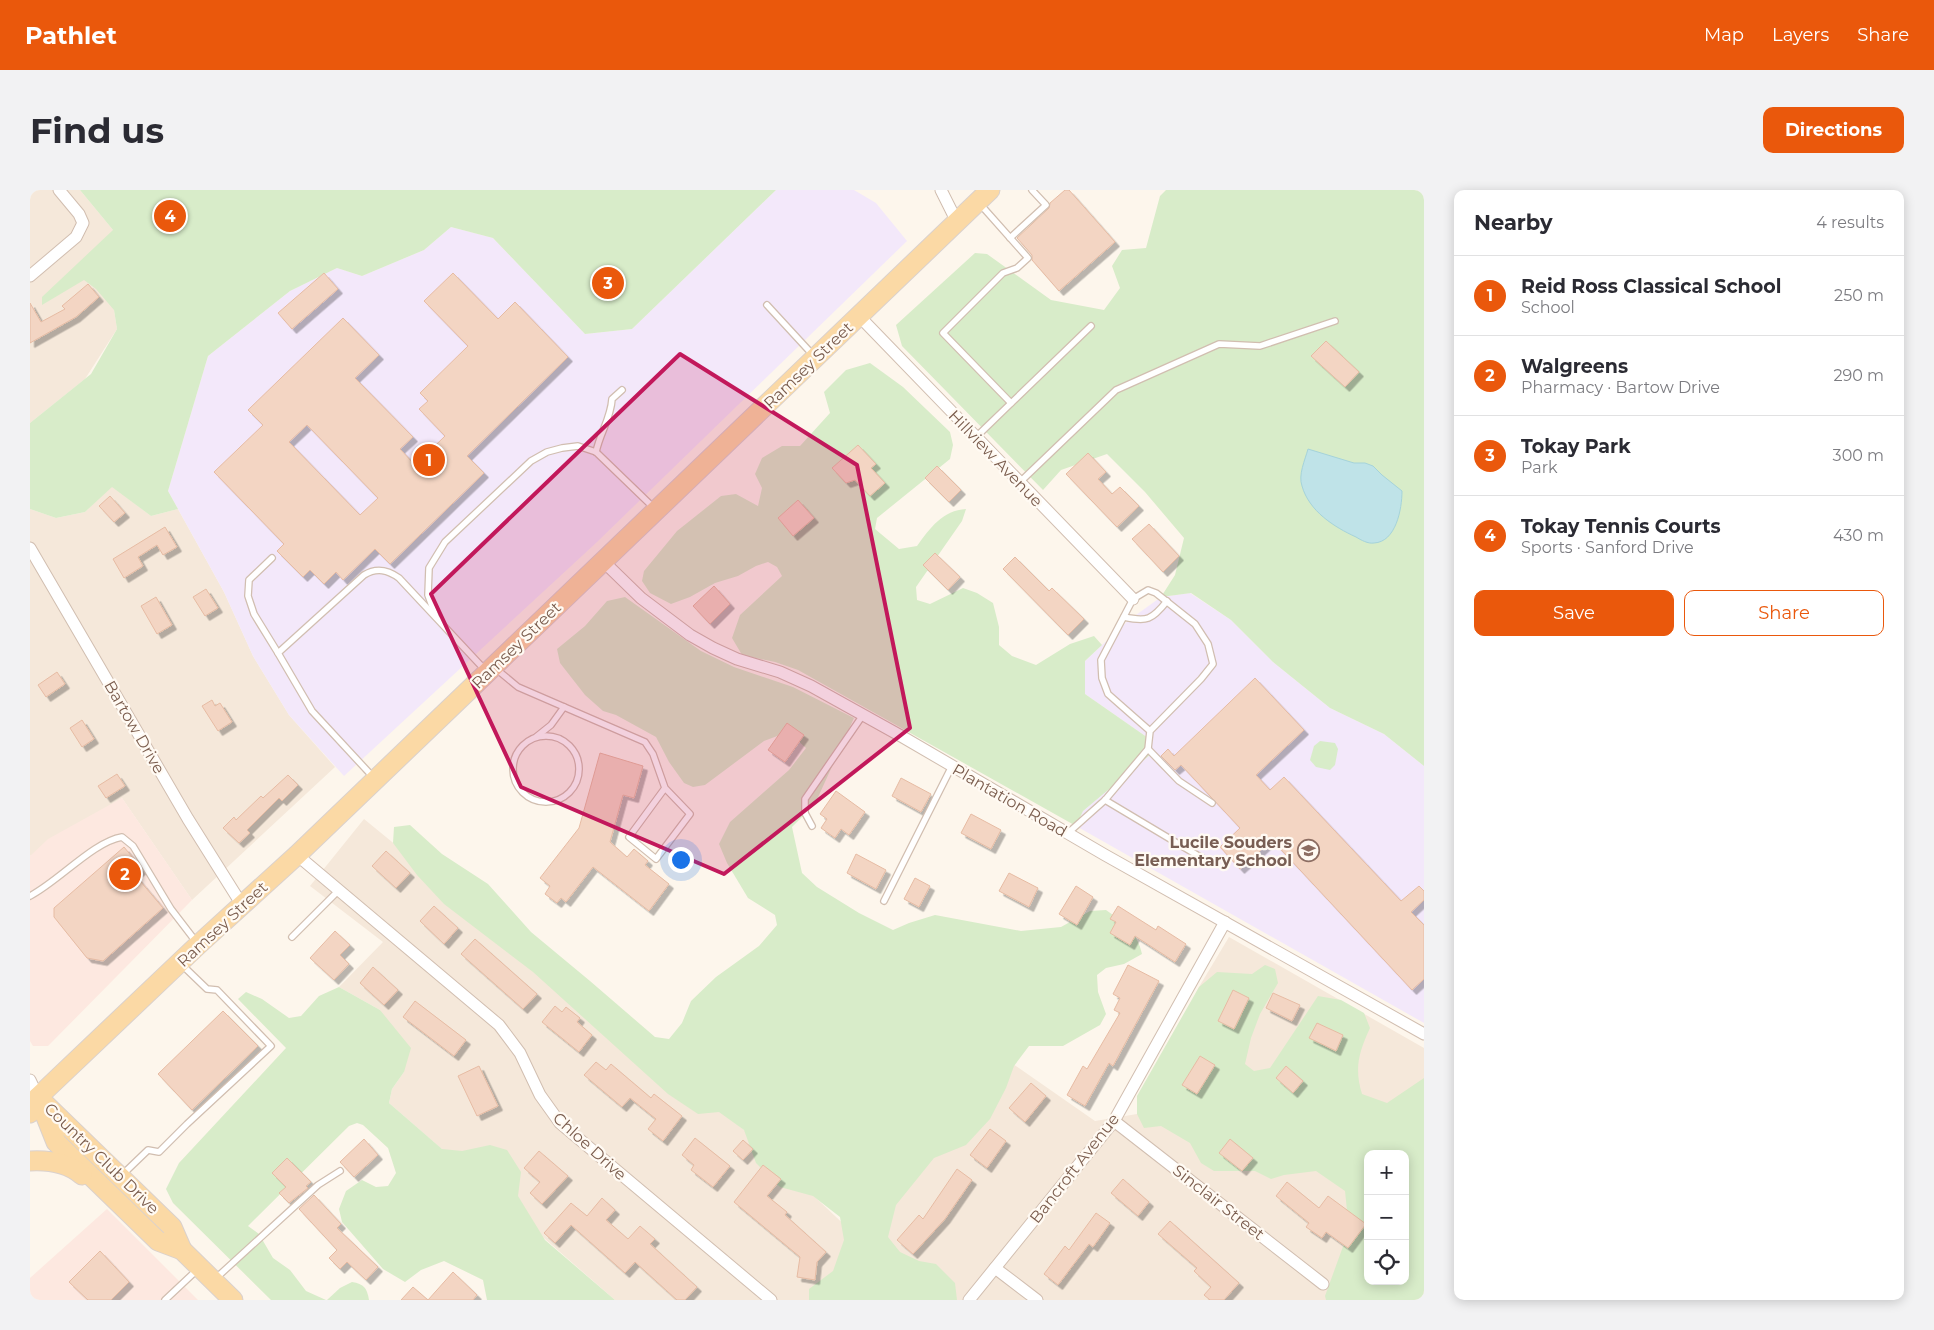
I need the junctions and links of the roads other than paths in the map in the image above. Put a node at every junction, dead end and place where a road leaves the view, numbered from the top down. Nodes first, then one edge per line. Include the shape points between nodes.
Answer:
1 (60, 190) edge
2 (941, 190) edge
3 (1032, 190) edge
4 (984, 196) edge
5 (956, 222) junction
6 (1010, 238) junction
7 (30, 276) edge
8 (767, 305) dead end
9 (859, 316) junction
10 (1335, 320) dead end
11 (1092, 326) dead end
12 (816, 357) junction
13 (622, 390) dead end
14 (1011, 403) junction
15 (976, 438) junction
16 (596, 452) junction
17 (1019, 483) junction
18 (656, 510) junction
19 (30, 548) edge
20 (272, 558) dead end
21 (603, 561) junction
22 (1133, 600) junction
23 (1167, 602) junction
24 (1124, 617) junction
25 (436, 618) junction
26 (278, 653) junction
27 (490, 669) junction
28 (564, 707) junction
29 (863, 715) junction
30 (1150, 732) junction
31 (534, 738) junction
32 (1148, 749) junction
33 (952, 766) junction
34 (375, 780) junction
35 (665, 788) junction
36 (1105, 800) junction
37 (1212, 803) dead end
38 (812, 826) dead end
39 (1068, 833) junction
40 (297, 855) junction
41 (1202, 858) dead end
42 (339, 890) junction
43 (30, 896) edge
44 (884, 901) dead end
45 (242, 905) junction
46 (1225, 922) junction
47 (292, 937) dead end
48 (198, 945) junction
49 (179, 963) junction
50 (1424, 1034) edge
51 (30, 1080) edge
52 (33, 1104) edge
53 (1114, 1121) junction
54 (30, 1160) edge
55 (340, 1171) dead end
56 (120, 1176) junction
57 (126, 1209) junction
58 (182, 1250) junction
59 (200, 1268) junction
60 (995, 1268) junction
61 (213, 1281) junction
62 (1323, 1284) dead end
63 (165, 1300) edge
64 (233, 1300) edge
65 (771, 1300) edge
66 (968, 1300) edge
67 (1037, 1300) edge

1 - 7 street via 83,223 76,237
2 - 5 street
3 - 6 lane via 1046,206
4 - 5 main road, Ramsey Street
4 - 6 lane
5 - 9 main road, Ramsey Street
6 - 14 lane via 1028,258 1017,268 1003,273 943,333
8 - 12 lane
9 - 12 main road, Ramsey Street
9 - 15 street, Hillview Avenue
10 - 17 lane via 1260,346 1219,344 1116,390
11 - 14 lane
12 - 18 main road, Ramsey Street
13 - 16 lane via 612,399 612,411 599,437
14 - 15 lane
15 - 17 street, Hillview Avenue
16 - 18 lane
16 - 25 lane via 578,446 547,452 530,460 446,542 429,568 428,596
17 - 22 street, Hillview Avenue
18 - 21 main road, Ramsey Street
19 - 45 street, Bartow Drive via 188,819
20 - 26 lane via 249,580 248,596 254,614
21 - 27 main road, Ramsey Street
21 - 29 street, Plantation Road via 641,598 690,635 737,659 796,679
22 - 23 lane via 1148,590
22 - 24 lane
23 - 24 lane via 1149,619 1139,621
23 - 30 lane via 1195,624 1208,644 1213,664
24 - 30 lane via 1100,660 1102,678 1108,694
25 - 26 lane via 399,578 383,570 372,570
25 - 27 lane
26 - 34 lane via 312,711
27 - 28 lane via 518,687
27 - 34 main road, Ramsey Street
28 - 31 lane via 551,725
28 - 35 lane via 645,742 653,754
29 - 33 street, Plantation Road
29 - 38 lane via 805,799 805,813
30 - 32 lane
31 - 31 lane via 518,752 514,763 517,784 524,793 539,801 555,801 572,790 578,780 578,759 566,742 556,737
32 - 36 lane
32 - 37 lane via 1179,782
33 - 39 street, Plantation Road
33 - 44 lane
34 - 40 main road, Ramsey Street
35 - 35 lane via 629,838 656,859 690,814
36 - 39 lane
36 - 41 lane
39 - 46 street, Plantation Road
40 - 42 street, Chloe Drive
40 - 45 main road, Ramsey Street
42 - 47 lane
42 - 65 street, Chloe Drive via 499,1025 520,1053 540,1095 560,1123
43 - 48 lane via 46,888 99,846 110,839 122,837 133,846
45 - 48 main road, Ramsey Street
46 - 50 street, Plantation Road
46 - 53 street, Bancroft Avenue
48 - 49 main road, Ramsey Street
49 - 52 main road, Ramsey Street
49 - 56 lane via 207,989 217,990 270,1046 159,1152 148,1150
51 - 52 street
52 - 56 main road, Country Club Drive
52 - 57 main road, Country Club Drive via 56,1142
53 - 60 street, Bancroft Avenue
53 - 62 street, Sinclair Street
54 - 57 main road via 71,1167 112,1204
55 - 61 lane via 318,1185
56 - 58 main road, Country Club Drive via 172,1227
57 - 58 main road, Country Club Drive via 158,1241
58 - 59 main road, Country Club Drive
59 - 61 main road, Country Club Drive
59 - 63 lane
60 - 66 street, Bancroft Avenue
60 - 67 street
61 - 64 main road, Country Club Drive

